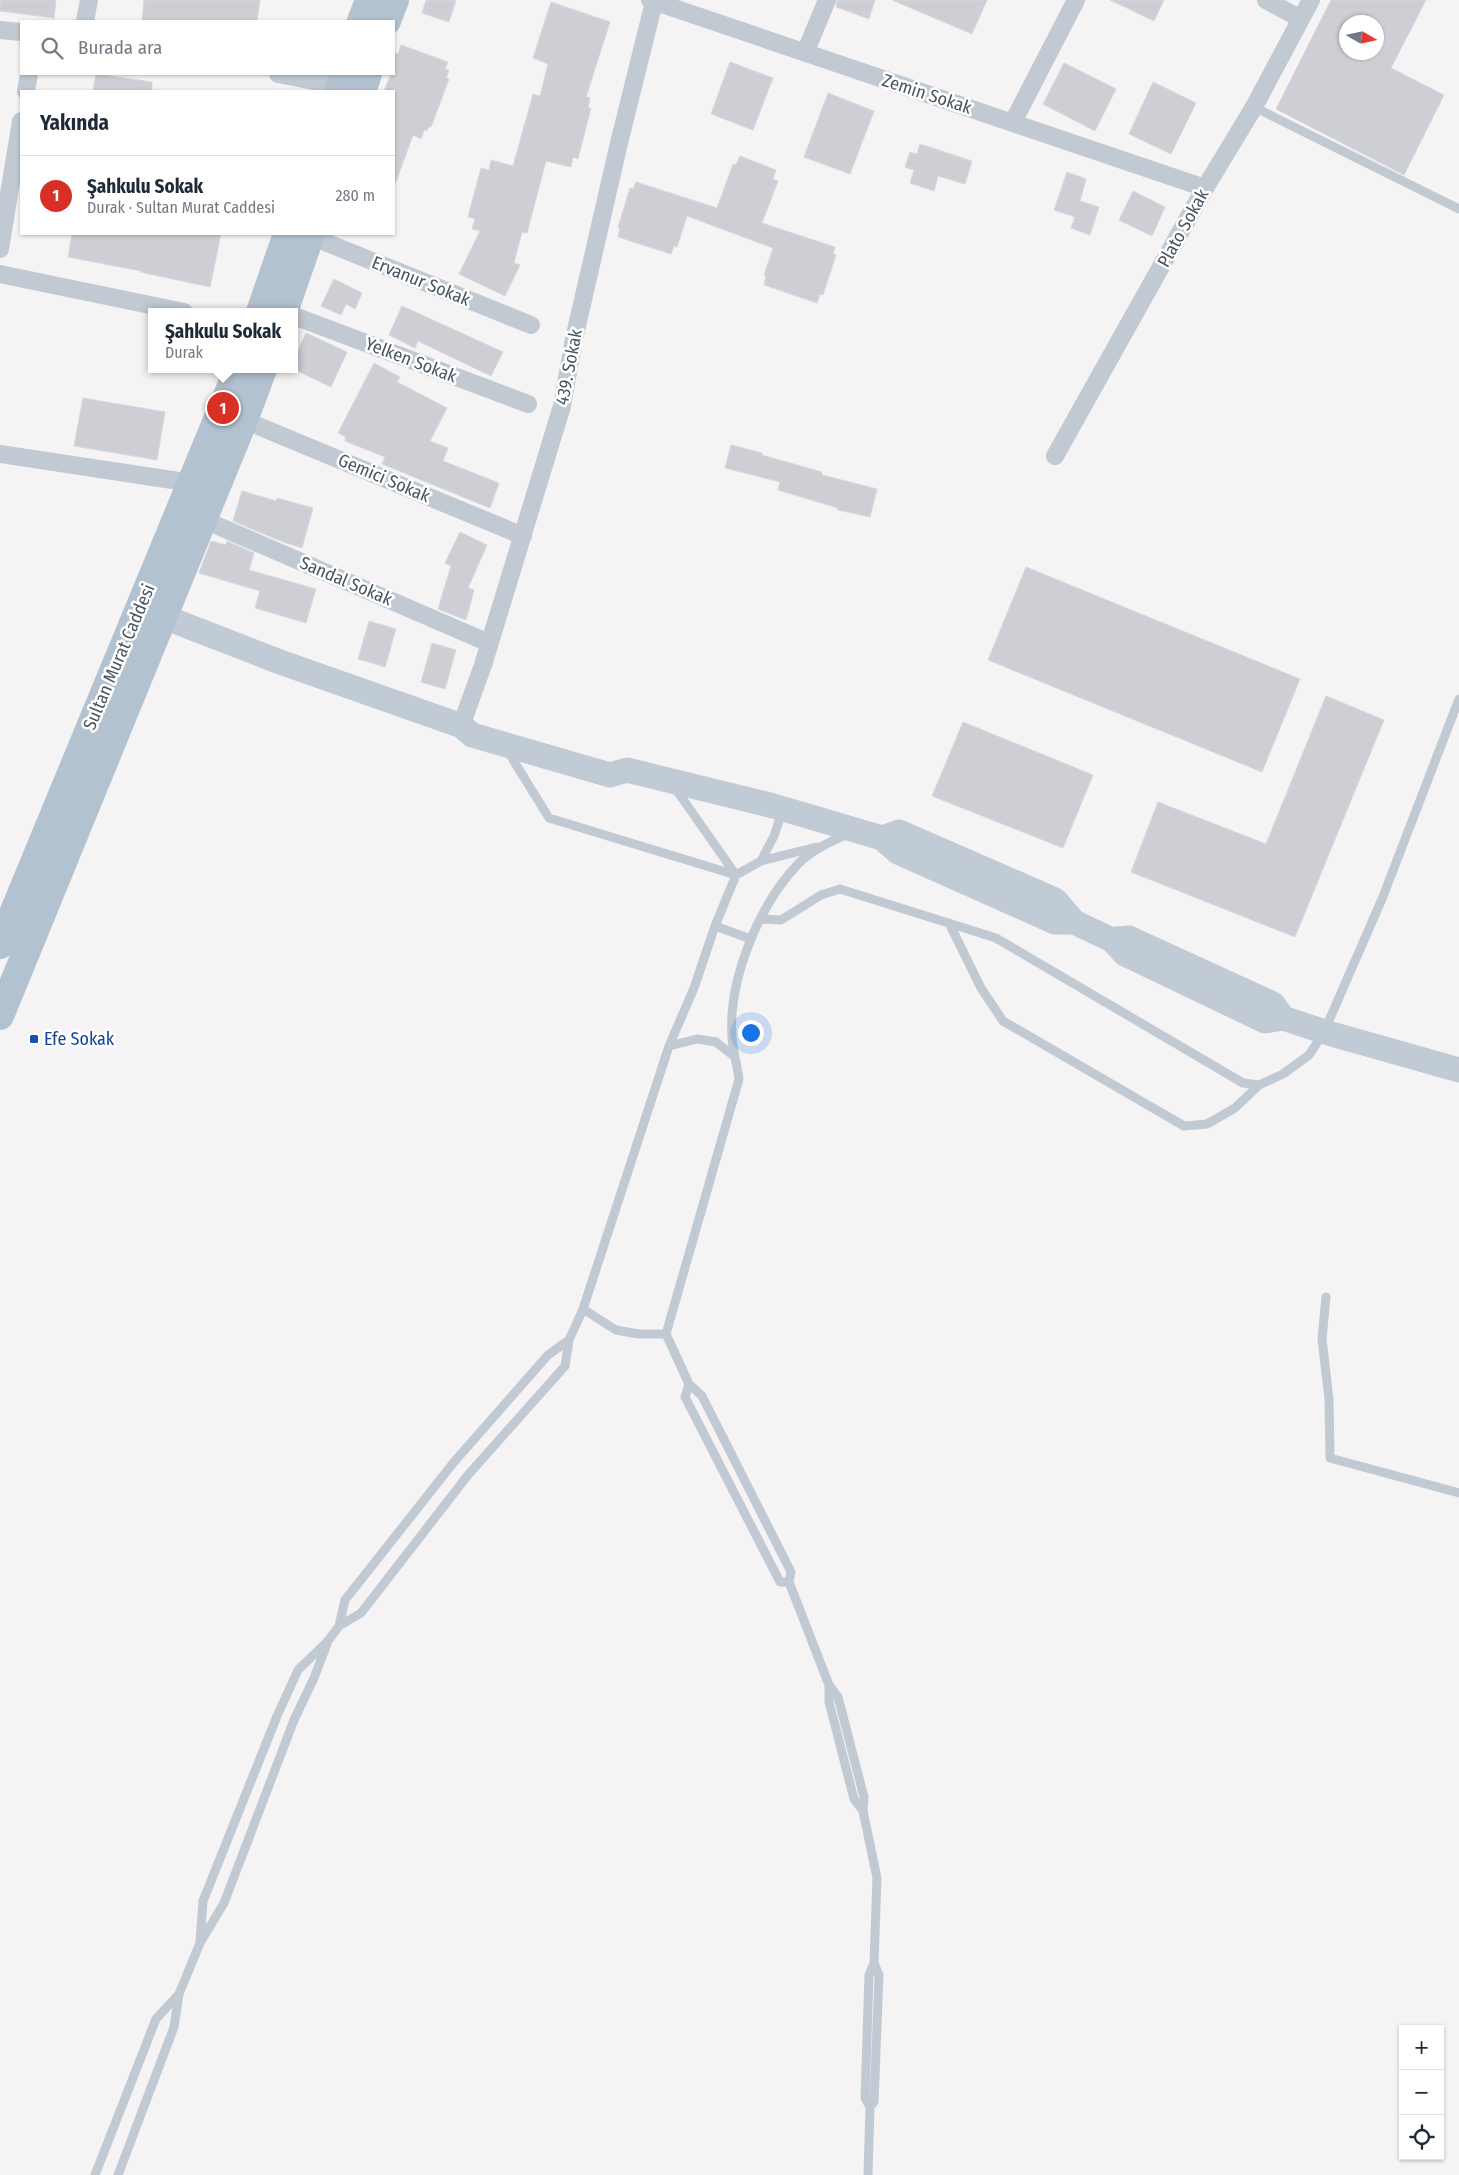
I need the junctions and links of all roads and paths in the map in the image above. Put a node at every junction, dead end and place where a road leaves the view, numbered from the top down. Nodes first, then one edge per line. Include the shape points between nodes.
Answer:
1 (89, 0) edge
2 (369, 0) edge
3 (394, 0) edge
4 (827, 0) edge
5 (1076, 0) edge
6 (1266, 0) edge
7 (1311, 0) edge
8 (652, 1) edge
9 (1301, 19) junction
10 (85, 20) edge
11 (361, 20) edge
12 (387, 20) edge
13 (0, 30) edge
14 (20, 32) edge
15 (805, 53) junction
16 (29, 75) edge
17 (284, 75) edge
18 (366, 75) edge
19 (346, 86) edge
20 (26, 90) edge
21 (1254, 107) junction
22 (1013, 122) junction
23 (20, 127) edge
24 (1205, 188) junction
25 (1459, 209) edge
26 (303, 235) edge
27 (0, 249) edge
28 (0, 274) edge
29 (165, 308) edge
30 (262, 308) edge
31 (285, 308) edge
32 (298, 318) edge
33 (531, 325) dead end
34 (236, 373) edge
35 (262, 373) edge
36 (528, 404) dead end
37 (244, 420) junction
38 (0, 454) edge
39 (1055, 456) dead end
40 (192, 483) junction
41 (202, 519) junction
42 (523, 536) junction
43 (151, 613) junction
44 (489, 643) junction
45 (1459, 700) edge
46 (462, 726) junction
47 (503, 745) junction
48 (627, 770) junction
49 (670, 781) junction
50 (783, 809) junction
51 (855, 831) junction
52 (826, 843) junction
53 (762, 861) junction
54 (736, 876) junction
55 (11, 909) junction
56 (42, 918) junction
57 (760, 919) junction
58 (949, 923) junction
59 (715, 926) junction
60 (751, 939) junction
61 (0, 944) edge
62 (0, 1016) edge
63 (1324, 1032) junction
64 (669, 1046) junction
65 (735, 1057) junction
66 (1459, 1070) edge
67 (1259, 1085) junction
68 (1326, 1297) dead end
69 (582, 1309) junction
70 (666, 1334) junction
71 (569, 1340) junction
72 (689, 1384) junction
73 (1459, 1493) edge
74 (789, 1582) junction
75 (339, 1626) junction
76 (328, 1641) junction
77 (200, 1942) junction
78 (179, 1994) junction
79 (95, 2175) edge
80 (118, 2175) edge
81 (868, 2175) edge

1 - 10 street
2 - 11 main road
3 - 12 main road
4 - 15 street
5 - 22 street
6 - 9 street
7 - 9 street, Plato Sokak
8 - 15 street, Zemin Sokak
8 - 42 street, 439. Sokak via 574,339 562,406
9 - 21 street, Plato Sokak
13 - 14 street
15 - 22 street, Zemin Sokak
16 - 20 street
17 - 19 street
18 - 19 main road
21 - 24 street, Plato Sokak
21 - 25 lane
22 - 24 street, Zemin Sokak
23 - 27 street
24 - 39 street, Plato Sokak
26 - 30 main road
26 - 31 main road
26 - 33 street, Ervanur Sokak
28 - 29 street
32 - 36 street, Yelken Sokak
34 - 40 main road, Sultan Murat Caddesi
35 - 37 main road, Sultan Murat Caddesi
37 - 41 main road, Sultan Murat Caddesi
37 - 42 street, Gemici Sokak
38 - 40 street
40 - 43 main road, Sultan Murat Caddesi
41 - 43 main road, Sultan Murat Caddesi
41 - 44 street, Sandal Sokak
42 - 44 street, 439. Sokak
43 - 46 main road
43 - 55 main road, Sultan Murat Caddesi
43 - 56 main road
44 - 46 street, 439. Sokak
45 - 63 lane via 1382,900
46 - 47 main road via 472,735
46 - 48 main road via 474,722 616,758
47 - 48 main road via 610,775
47 - 54 lane via 549,818
48 - 49 main road
49 - 50 main road
49 - 54 lane
50 - 51 main road
50 - 53 lane
51 - 52 lane
51 - 63 main road via 882,838 898,852 1055,922 1074,922 1112,940 1125,954 1265,1020 1282,1018
52 - 53 lane
52 - 57 lane via 799,863 768,903
53 - 54 lane
54 - 59 lane
55 - 56 main road
55 - 61 main road, Sultan Murat Caddesi
56 - 62 main road
57 - 58 lane via 781,920 821,895 840,889
57 - 60 lane
58 - 67 lane via 996,938 1243,1083
58 - 67 lane via 981,988 1004,1021 1184,1126 1207,1124 1236,1108
59 - 60 lane
59 - 64 lane via 694,988
60 - 65 lane via 740,971 734,1007 732,1036
63 - 66 main road
63 - 67 lane via 1309,1054 1282,1074
64 - 65 lane via 697,1039 716,1042
64 - 69 lane
65 - 70 lane via 738,1079
68 - 73 lane via 1322,1339 1330,1458
69 - 70 lane via 616,1330
69 - 71 lane
70 - 72 lane
71 - 75 lane via 548,1355 448,1470 345,1600
71 - 75 lane via 565,1366 468,1475 361,1613
72 - 74 lane via 702,1396 791,1572
72 - 74 lane via 686,1397 780,1582
74 - 81 lane via 829,1686 829,1702 854,1799 863,1811 877,1878 874,1963 869,1975 865,2098 870,2107
75 - 76 lane
76 - 77 lane via 224,1903
76 - 77 lane via 298,1670 277,1716 203,1901
77 - 78 lane
78 - 79 lane via 156,2019
78 - 80 lane via 174,2027

